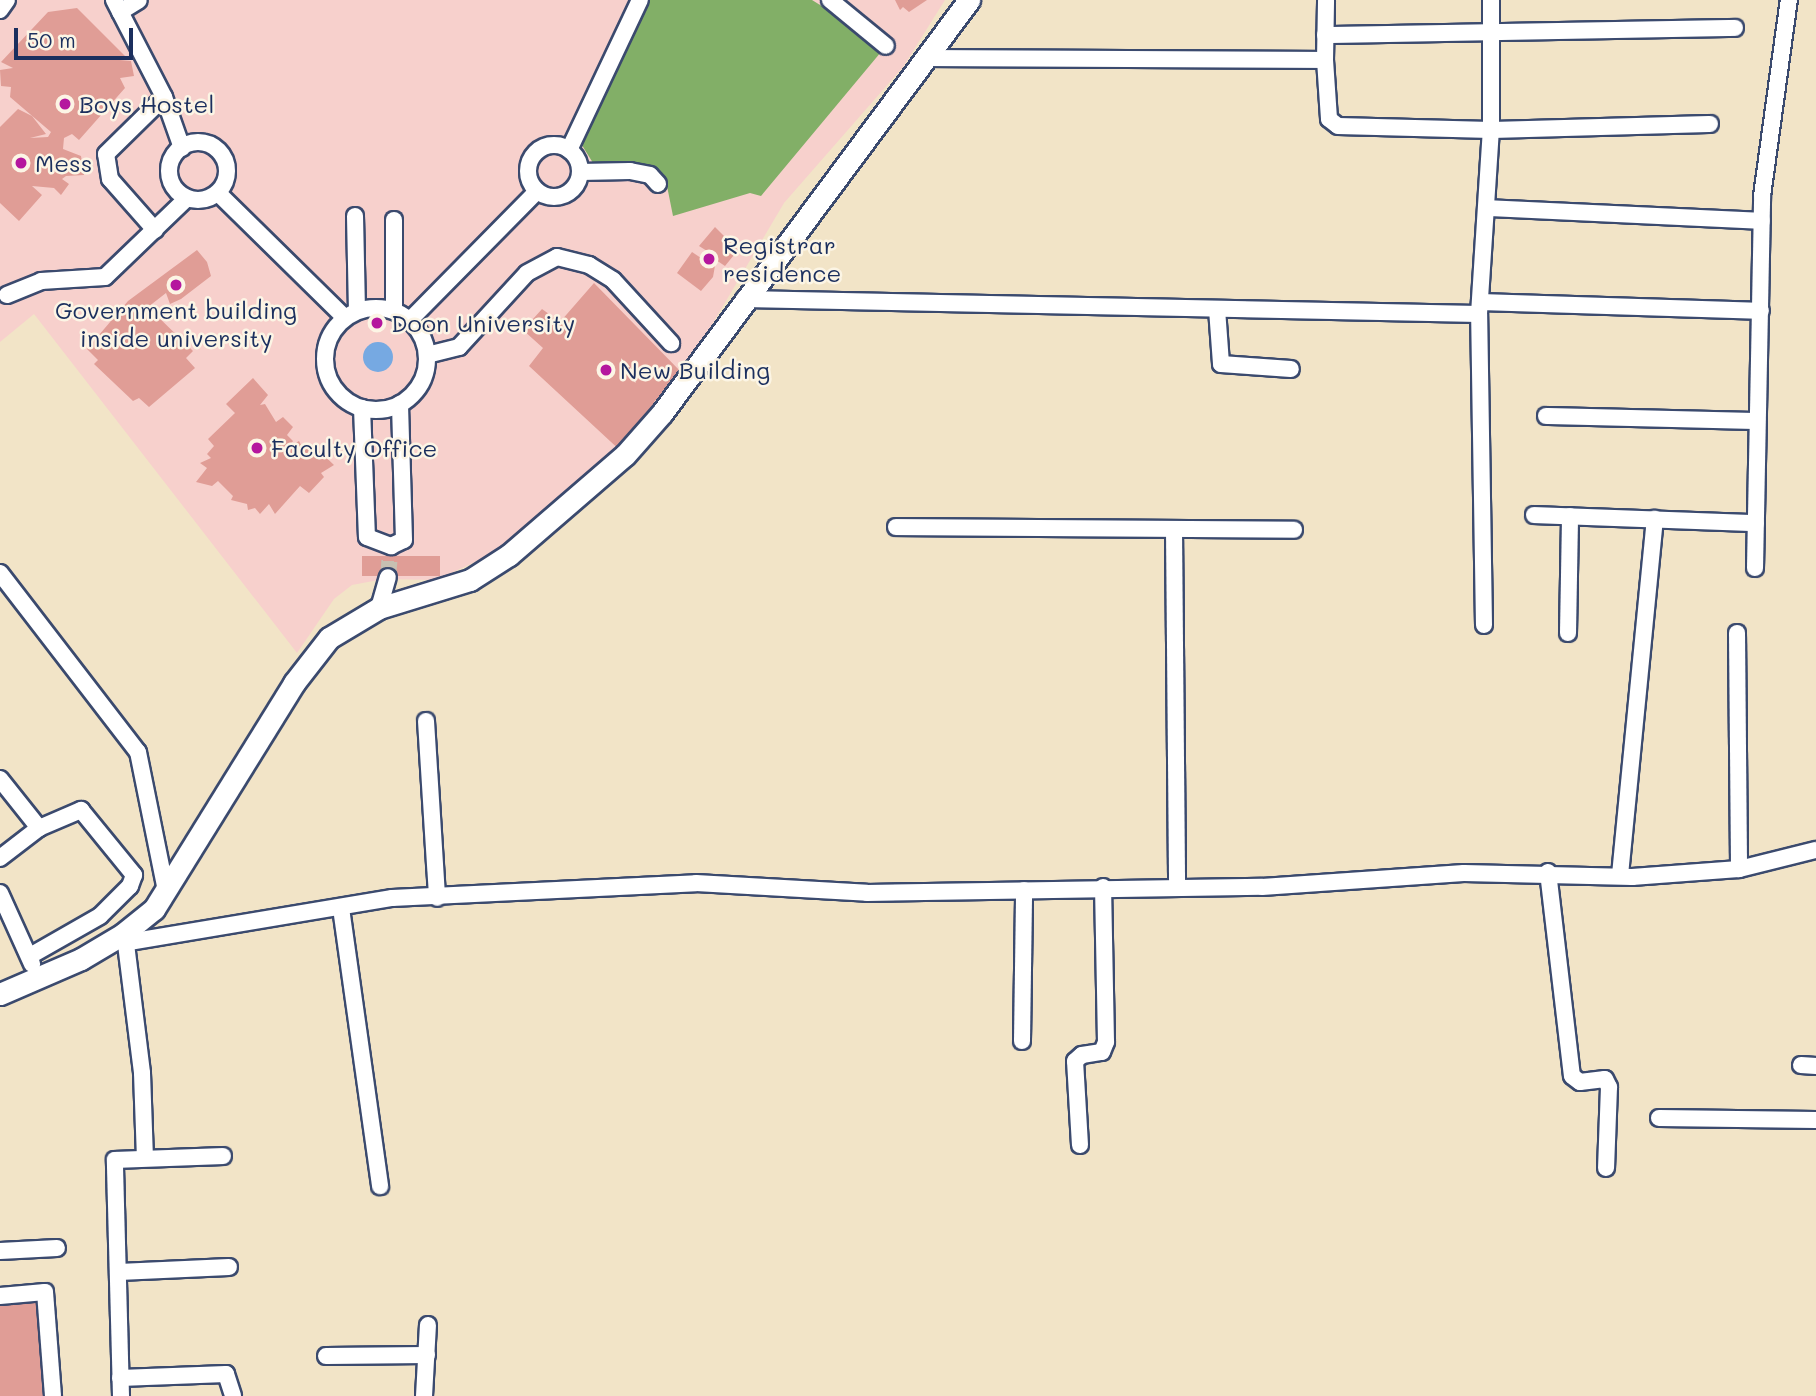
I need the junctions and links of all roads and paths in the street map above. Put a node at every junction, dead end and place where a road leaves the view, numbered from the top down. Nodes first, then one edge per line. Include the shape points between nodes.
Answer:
1 (7, 0) edge
2 (139, 0) edge
3 (830, 0) edge
4 (969, 0) edge
5 (1326, 0) edge
6 (1491, 0) edge
7 (1789, 0) edge
8 (633, 3) edge
9 (117, 6) edge
10 (0, 10) edge
11 (1735, 28) dead end
12 (1491, 33) junction
13 (1325, 35) junction
14 (886, 46) dead end
15 (930, 58) junction
16 (1325, 60) junction
17 (164, 97) junction
18 (1710, 124) dead end
19 (1491, 130) junction
20 (182, 148) junction
21 (569, 150) junction
22 (580, 172) junction
23 (658, 184) dead end
24 (537, 191) junction
25 (218, 193) junction
26 (187, 198) junction
27 (1487, 208) junction
28 (355, 216) dead end
29 (394, 220) dead end
30 (1762, 221) junction
31 (155, 230) junction
32 (7, 295) dead end
33 (744, 299) junction
34 (1480, 308) junction
35 (1217, 309) junction
36 (394, 310) junction
37 (1761, 310) junction
38 (351, 314) junction
39 (410, 320) junction
40 (671, 343) dead end
41 (427, 355) junction
42 (1292, 369) dead end
43 (400, 404) junction
44 (362, 408) junction
45 (1546, 416) dead end
46 (1757, 421) junction
47 (1534, 515) dead end
48 (1570, 516) junction
49 (1655, 519) junction
50 (1756, 523) junction
51 (896, 527) dead end
52 (1174, 530) junction
53 (1294, 530) dead end
54 (1755, 568) dead end
55 (0, 573) edge
56 (388, 577) tunnel mouth
57 (379, 608) junction
58 (1484, 625) dead end
59 (1568, 633) dead end
60 (1737, 633) dead end
61 (426, 721) dead end
62 (0, 779) edge
63 (38, 828) junction
64 (1816, 850) edge
65 (0, 858) edge
66 (1739, 869) junction
67 (1548, 873) junction
68 (1620, 875) junction
69 (1103, 887) junction
70 (1177, 888) junction
71 (1024, 890) junction
72 (166, 891) junction
73 (0, 893) edge
74 (437, 898) junction
75 (341, 908) junction
76 (126, 938) junction
77 (30, 956) junction
78 (36, 978) junction
79 (0, 993) edge
80 (1022, 1041) dead end
81 (1659, 1118) dead end
82 (1816, 1120) edge
83 (1080, 1145) dead end
84 (223, 1156) dead end
85 (145, 1157) junction
86 (1606, 1168) dead end
87 (380, 1186) dead end
88 (57, 1248) dead end
89 (0, 1251) edge
90 (229, 1267) dead end
91 (119, 1272) junction
92 (0, 1296) edge
93 (428, 1325) dead end
94 (426, 1355) junction
95 (326, 1356) dead end
96 (120, 1378) junction
97 (53, 1396) edge
98 (121, 1396) edge
99 (233, 1396) edge
100 (424, 1396) edge

1 - 10 street
2 - 9 street
3 - 14 street
4 - 15 main road
5 - 13 street
6 - 12 street
7 - 30 street via 1768,140
8 - 21 street
9 - 17 street
11 - 12 street
12 - 13 street
12 - 19 street
13 - 16 street
15 - 16 street
15 - 33 main road
16 - 19 street via 1326,105 1335,125
17 - 20 street
17 - 31 street via 106,154 110,179
18 - 19 street
19 - 27 street
20 - 25 street via 206,144 221,153 227,169
20 - 26 street via 172,159 170,174 175,189
21 - 22 street
21 - 24 street via 543,147 531,159 528,176
22 - 23 street via 629,171 650,175
22 - 24 street via 574,188 561,197
24 - 39 street
25 - 26 street via 203,200
25 - 38 street
26 - 31 street
27 - 30 street
27 - 34 street
28 - 38 street
29 - 36 street
30 - 37 street
31 - 32 street via 105,277 41,281
33 - 35 street
33 - 57 main road via 662,413 625,455 509,555 470,580
34 - 35 street
34 - 37 street
34 - 58 street
35 - 42 street via 1221,364
36 - 38 street
36 - 39 street
37 - 46 street
38 - 44 street via 331,335 326,368 334,389
39 - 41 street via 423,337
40 - 41 street via 613,279 589,265 556,257 527,273 459,347
41 - 43 street via 425,375 415,392
43 - 44 street
43 - 44 street via 404,540 390,551 367,537
45 - 46 street
46 - 50 street
47 - 48 street
48 - 49 street
48 - 59 street
49 - 50 street
49 - 68 street
50 - 54 street
51 - 52 street
52 - 53 street
52 - 70 street
55 - 72 street via 138,752
56 - 57 street
57 - 72 main road via 329,638 294,683
60 - 66 street
61 - 74 street
62 - 63 street
63 - 65 street
63 - 77 street via 73,811 85,811 134,877 100,916
64 - 66 street
66 - 68 street
67 - 68 street
67 - 70 street
67 - 86 street via 1572,1076 1580,1082 1608,1082
69 - 70 street
69 - 71 street
69 - 83 street via 1106,1042 1102,1052 1075,1061
71 - 74 street via 867,893 696,883
71 - 80 street
72 - 76 main road
73 - 77 street
74 - 75 street via 392,898
75 - 76 street
75 - 87 street
76 - 78 main road
76 - 85 street
77 - 78 street
78 - 79 main road
81 - 82 street
84 - 85 street
85 - 91 street via 120,1156 115,1161
88 - 89 street
90 - 91 street
91 - 96 street
92 - 97 street via 45,1292
93 - 94 street
94 - 95 street
94 - 100 street
96 - 98 street
96 - 99 street via 226,1374

